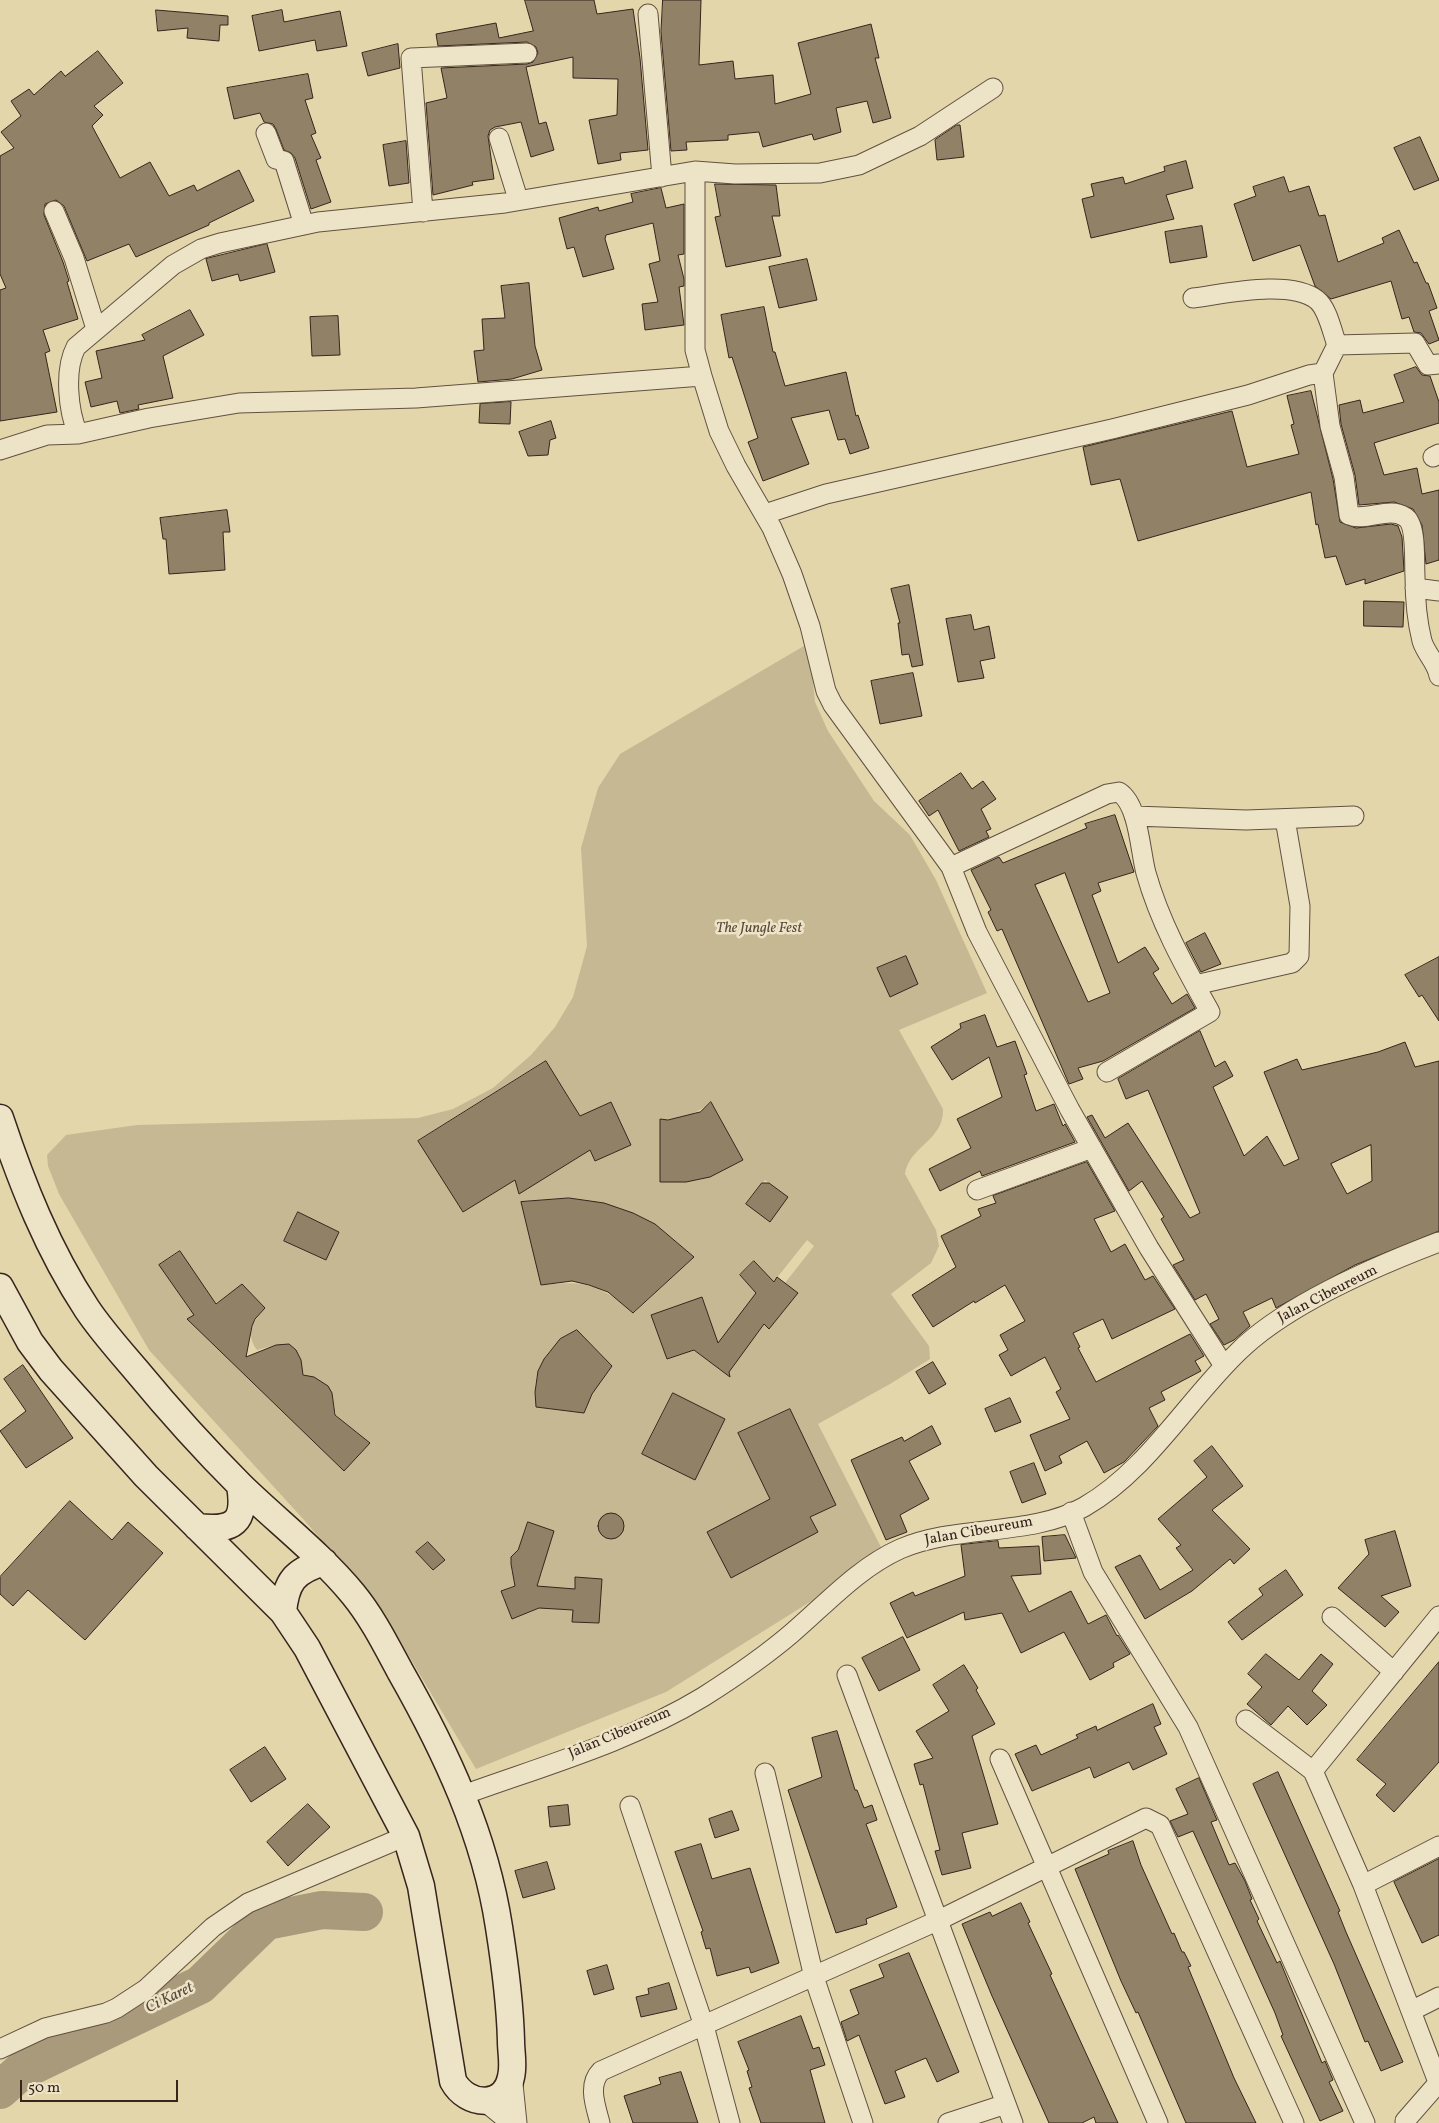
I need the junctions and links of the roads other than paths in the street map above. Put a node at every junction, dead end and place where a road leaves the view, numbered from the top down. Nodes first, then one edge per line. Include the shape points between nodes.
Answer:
1 (648, 14) dead end
2 (527, 53) dead end
3 (993, 88) dead end
4 (266, 133) dead end
5 (499, 138) dead end
6 (695, 172) junction
7 (662, 177) junction
8 (518, 199) junction
9 (54, 211) dead end
10 (423, 212) junction
11 (304, 225) junction
12 (1193, 298) dead end
13 (96, 329) junction
14 (1337, 345) junction
15 (1439, 364) edge
16 (1323, 373) junction
17 (702, 376) junction
18 (78, 434) junction
19 (0, 450) edge
20 (765, 514) junction
21 (1415, 588) junction
22 (1439, 591) edge
23 (1439, 676) edge
24 (1134, 816) junction
25 (1354, 816) dead end
26 (1285, 819) junction
27 (952, 867) junction
28 (1195, 985) junction
29 (1107, 1072) dead end
30 (0, 1118) edge
31 (1092, 1148) junction
32 (977, 1190) dead end
33 (1439, 1242) edge
34 (0, 1287) edge
35 (1224, 1366) junction
36 (240, 1485) junction
37 (1071, 1512) junction
38 (197, 1528) junction
39 (324, 1562) junction
40 (283, 1612) junction
41 (1439, 1616) edge
42 (1332, 1617) dead end
43 (1394, 1672) junction
44 (847, 1675) dead end
45 (1246, 1720) dead end
46 (1000, 1759) dead end
47 (1313, 1771) junction
48 (765, 1773) dead end
49 (463, 1795) junction
50 (630, 1806) dead end
51 (406, 1836) junction
52 (1439, 1846) edge
53 (1047, 1868) junction
54 (1363, 1885) junction
55 (937, 1921) junction
56 (814, 1977) junction
57 (1439, 1997) edge
58 (1411, 2011) junction
59 (704, 2026) junction
60 (0, 2049) edge
61 (512, 2070) junction
62 (1439, 2082) edge
63 (484, 2101) junction
64 (1006, 2104) junction
65 (1405, 2121) dead end
66 (511, 2123) edge
67 (517, 2123) edge
68 (600, 2123) edge
69 (730, 2123) edge
70 (863, 2123) edge
71 (948, 2123) edge
72 (1014, 2123) edge
73 (1158, 2123) edge
74 (1294, 2123) edge
75 (1365, 2123) edge

1 - 7 street
2 - 10 street via 411,58
3 - 6 street via 920,136 858,165 820,173
4 - 11 street via 276,159 284,161
5 - 8 street
6 - 7 street
6 - 17 street via 695,350
7 - 8 street
8 - 10 street
9 - 13 street via 74,258
10 - 11 street
11 - 13 street via 243,237 183,258
12 - 14 street via 1276,288 1295,292 1318,301
13 - 18 street via 76,347 70,361 70,396
14 - 15 street via 1415,343 1428,365
14 - 16 street
16 - 20 street via 1112,429 826,494
16 - 21 street via 1330,426 1344,476 1346,510 1355,517 1392,513 1408,519 1413,532
17 - 18 street via 416,398 239,403
17 - 20 street via 719,431
18 - 19 street via 48,436
20 - 27 street via 807,616 826,691
21 - 22 street
21 - 23 street via 1423,643
24 - 26 street
24 - 27 street via 1124,795 1113,792
24 - 28 street via 1146,874 1169,938
25 - 26 street
26 - 28 street via 1300,906 1300,956 1292,963
27 - 31 street via 977,932
28 - 29 street via 1210,1012
30 - 36 street via 38,1220 88,1310 168,1409
31 - 32 street
31 - 35 street via 1149,1248
33 - 35 street, Jalan Cibeureum via 1324,1293 1267,1326
34 - 38 street via 30,1342 51,1370 106,1435
35 - 37 street, Jalan Cibeureum via 1134,1468 1085,1506
36 - 38 street via 243,1504 236,1520 218,1530
36 - 39 street
37 - 49 street, Jalan Cibeureum via 1011,1528 934,1537 902,1549 872,1564 788,1636 701,1698 638,1730
37 - 75 street via 1094,1572 1188,1727
38 - 40 street
39 - 40 street via 306,1568 291,1582 285,1594
39 - 49 street via 354,1595 375,1626 419,1704
40 - 51 street via 307,1648
41 - 43 street
42 - 43 street
43 - 47 street
44 - 55 street
45 - 47 street
46 - 53 street
47 - 54 street
48 - 56 street
49 - 61 street via 494,1889 510,2015
50 - 59 street
51 - 60 street via 248,1903 213,1927 146,1990 117,2008 44,2028
51 - 63 street via 421,1886 453,2081 467,2098
52 - 54 street
53 - 55 street
53 - 73 street
53 - 74 street via 1146,1818 1160,1825
54 - 58 street
55 - 56 street
55 - 64 street
56 - 59 street
56 - 70 street
57 - 58 street
58 - 62 street
59 - 68 street via 601,2071 596,2076 593,2092
59 - 69 street
61 - 63 street via 506,2089 496,2098
61 - 67 street
62 - 65 street
63 - 66 street
64 - 71 street
64 - 72 street

